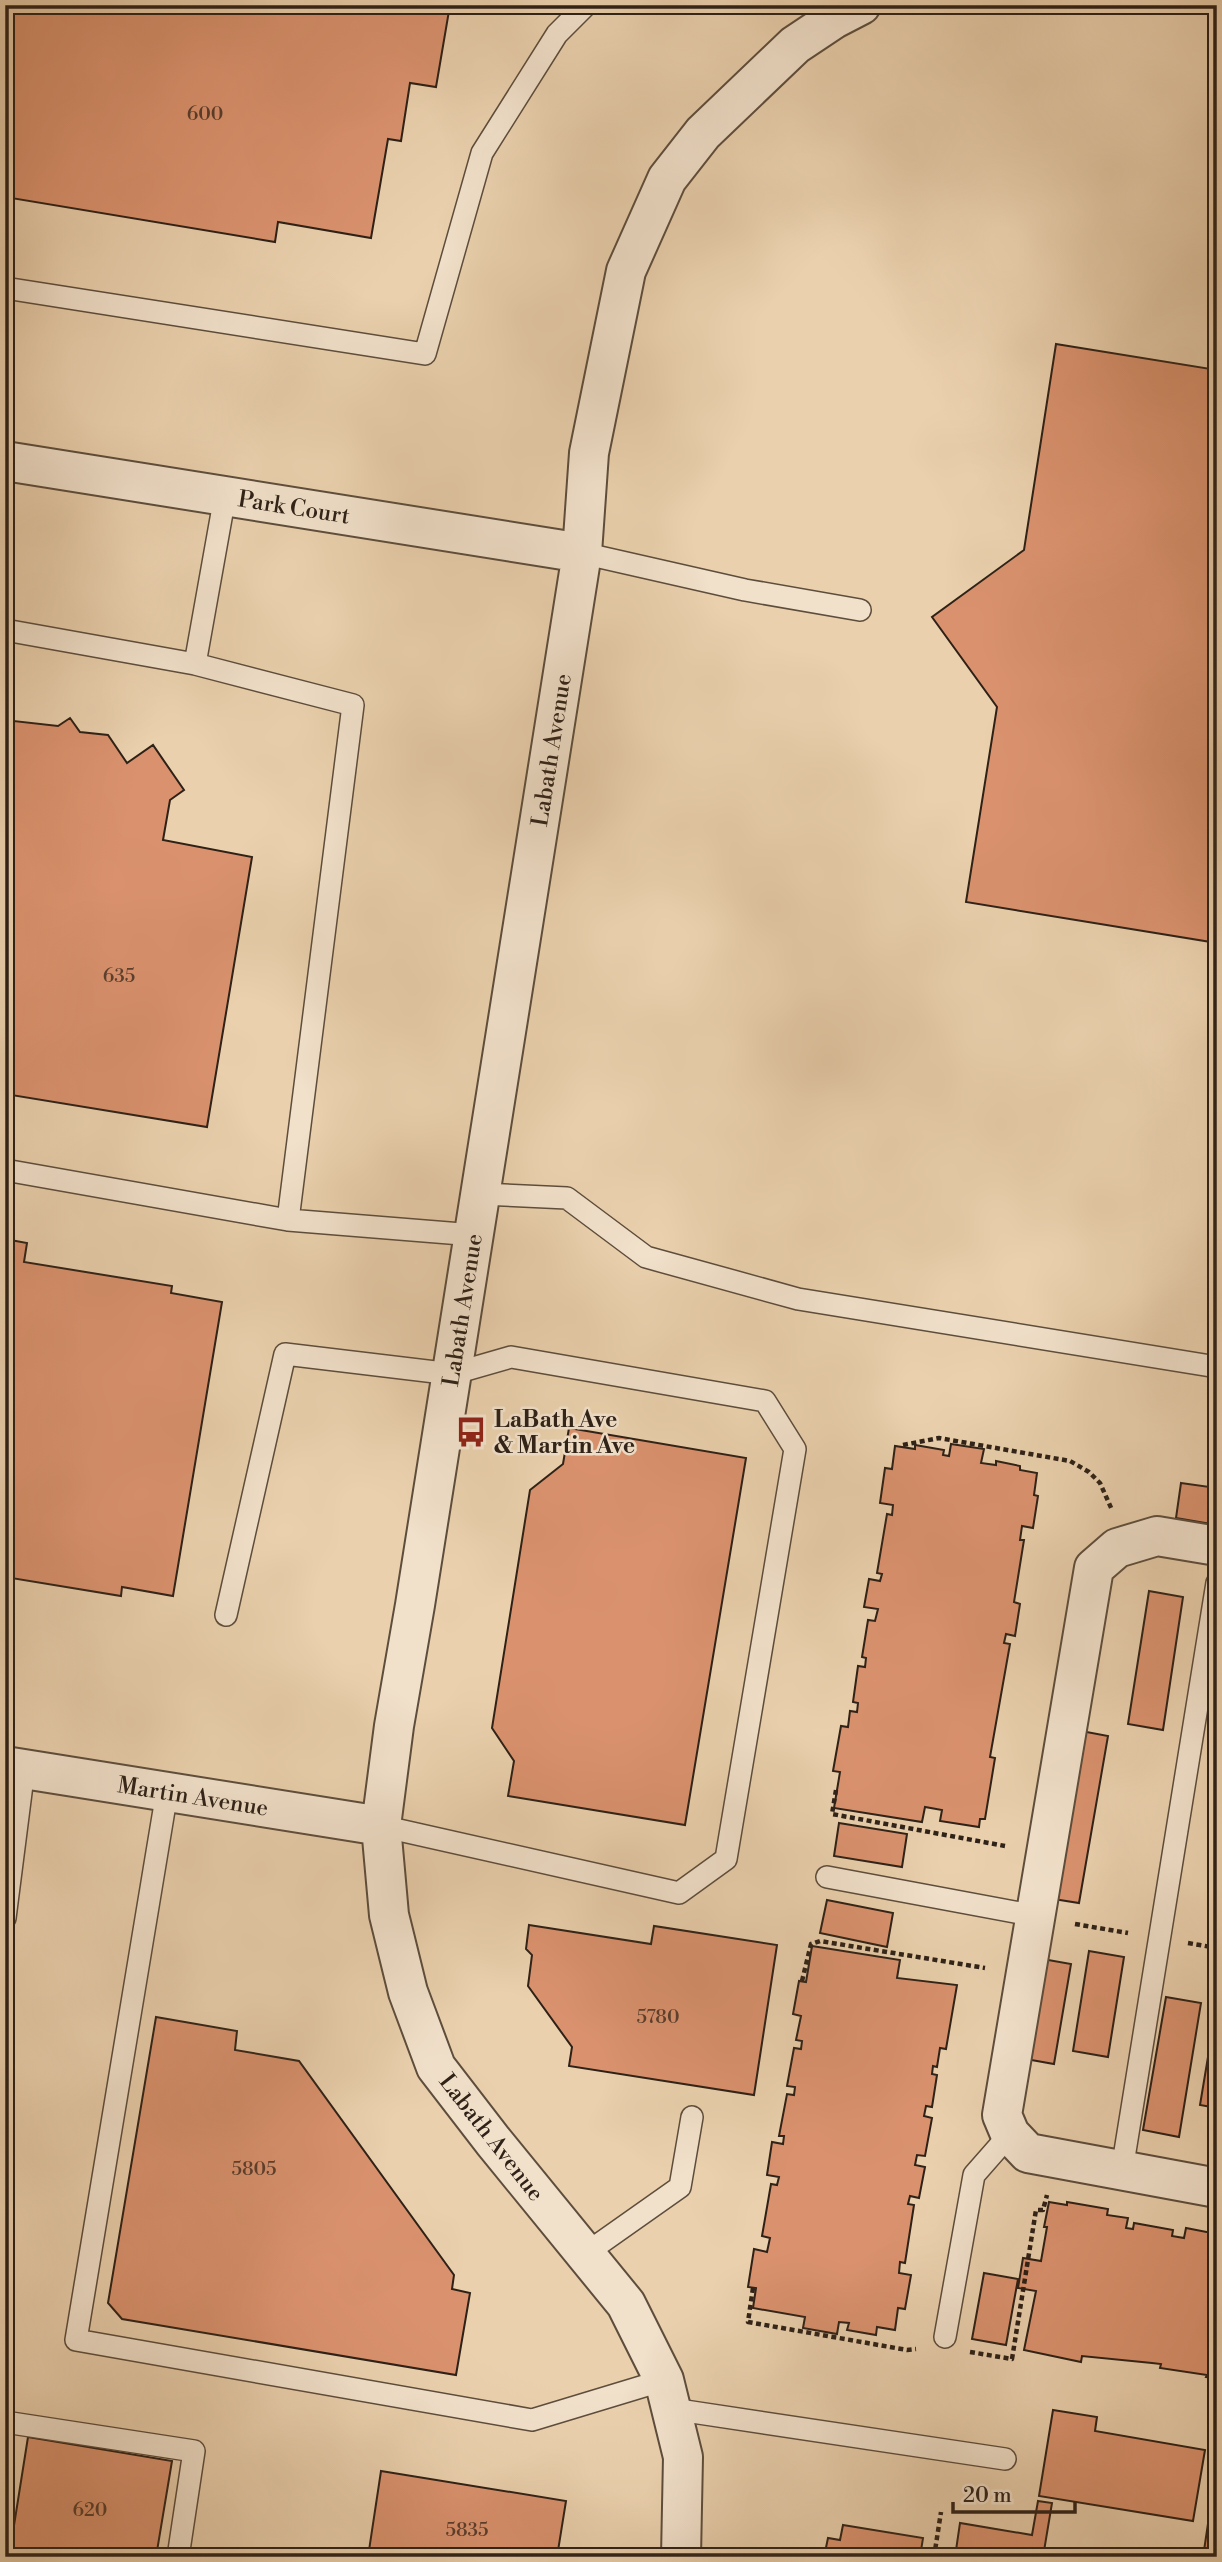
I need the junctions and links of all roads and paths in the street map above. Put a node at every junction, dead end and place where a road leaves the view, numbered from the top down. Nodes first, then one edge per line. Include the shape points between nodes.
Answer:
1 (586, 5) edge
2 (840, 10) edge
3 (5, 288) edge
4 (5, 461) edge
5 (225, 496) junction
6 (582, 553) junction
7 (860, 610) dead end
8 (5, 630) edge
9 (195, 664) junction
10 (5, 1170) edge
11 (481, 1195) junction
12 (288, 1220) junction
13 (474, 1235) junction
14 (1217, 1367) edge
15 (452, 1374) junction
16 (903, 1445) dead end
17 (1113, 1515) dead end
18 (1217, 1546) edge
19 (1217, 1583) edge
20 (226, 1615) dead end
21 (15, 1767) edge
22 (836, 1790) dead end
23 (167, 1792) junction
24 (381, 1826) junction
25 (1003, 1855) dead end
26 (827, 1877) dead end
27 (1036, 1916) junction
28 (5, 1918) edge
29 (1158, 1938) junction
30 (1217, 1948) edge
31 (986, 1958) dead end
32 (802, 1981) dead end
33 (692, 2117) dead end
34 (1010, 2134) junction
35 (1122, 2170) junction
36 (1217, 2188) edge
37 (1030, 2253) dead end
38 (585, 2254) junction
39 (753, 2287) dead end
40 (951, 2344) joint
41 (919, 2348) dead end
42 (668, 2394) junction
43 (5, 2422) edge
44 (1005, 2459) dead end
45 (941, 2512) dead end
46 (178, 2557) edge
47 (681, 2557) edge
48 (934, 2557) edge

1 - 3 lane via 557,34 482,153 425,354
2 - 6 street, Labath Avenue via 795,45 704,133 667,179 626,271 589,453
4 - 5 street, Park Court
5 - 6 street, Park Court
5 - 9 lane
6 - 7 lane via 745,590
6 - 11 street, Labath Avenue
8 - 9 lane
9 - 12 lane via 353,705
10 - 12 lane
11 - 13 street, Labath Avenue
11 - 14 lane via 566,1198 646,1257 798,1298
12 - 13 lane
13 - 15 street, Labath Avenue
15 - 20 lane via 285,1354
15 - 24 street, Labath Avenue
15 - 24 lane via 511,1357 765,1401 795,1449 726,1859 679,1893
16 - 17 path via 939,1437 1070,1461 1100,1483
18 - 27 street via 1157,1536 1117,1548 1094,1569
19 - 29 lane
21 - 23 street, Martin Avenue
21 - 28 lane
22 - 25 path via 832,1814 1005,1844
23 - 24 street, Martin Avenue
23 - 42 lane via 76,2340 532,2420
24 - 38 street, Labath Avenue via 389,1915 408,1992 436,2067
26 - 27 lane
27 - 29 path
27 - 34 street via 1002,2115
29 - 30 path
29 - 35 lane
31 - 32 path via 985,1970 820,1941 810,1944
33 - 38 lane via 680,2187
34 - 35 street via 1028,2153
34 - 40 lane via 974,2175
35 - 36 street
37 - 40 path via 1012,2359
38 - 42 street, Labath Avenue via 626,2304
39 - 41 path via 748,2322 907,2350
42 - 44 lane
42 - 47 street, Labath Avenue via 683,2457
43 - 46 lane via 194,2451
45 - 48 path

